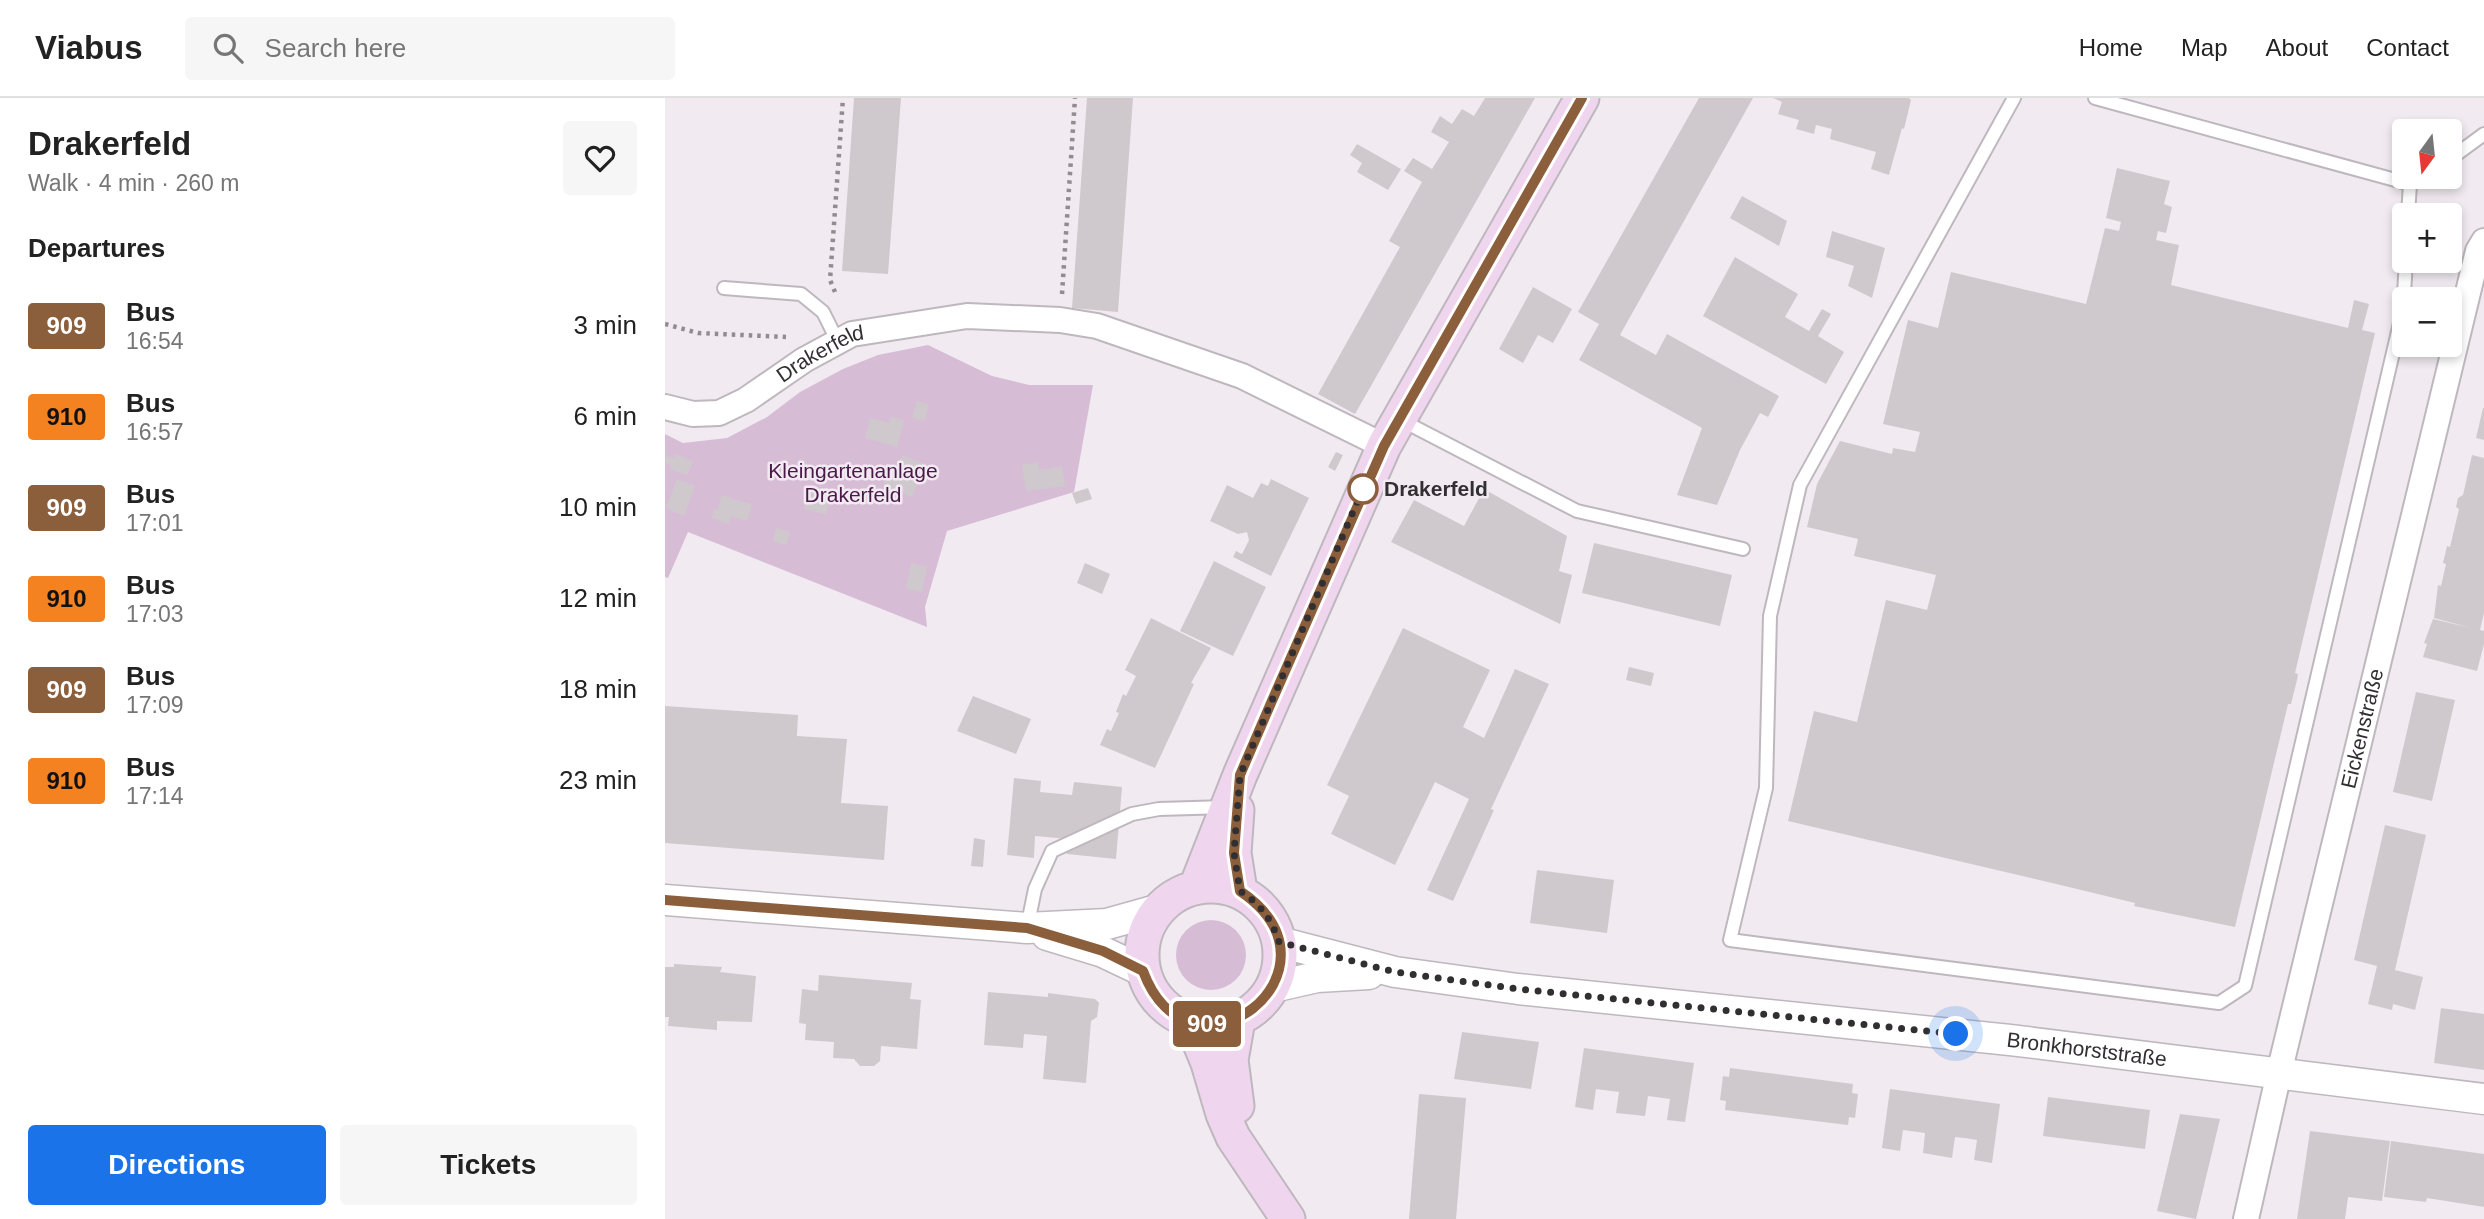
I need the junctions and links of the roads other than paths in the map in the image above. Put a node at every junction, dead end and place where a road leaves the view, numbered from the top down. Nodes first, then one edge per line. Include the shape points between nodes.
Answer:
1 (1582, 98) edge
2 (2014, 98) edge
3 (2095, 98) edge
4 (2484, 134) edge
5 (2462, 150) edge
6 (2392, 179) edge
7 (2484, 241) edge
8 (2405, 273) edge
9 (724, 288) dead end
10 (845, 337) junction
11 (665, 407) edge
12 (1391, 433) junction
13 (1743, 549) dead end
14 (1240, 775) junction
15 (1227, 807) junction
16 (1196, 887) junction
17 (1240, 891) junction
18 (665, 900) edge
19 (1157, 910) junction
20 (1027, 928) junction
21 (1279, 942) junction
22 (1143, 971) junction
23 (1395, 972) junction
24 (1273, 987) junction
25 (1238, 1020) junction
26 (1191, 1022) junction
27 (2279, 1073) junction
28 (2484, 1099) edge
29 (1254, 1169) junction
30 (1288, 1219) edge
31 (2246, 1219) edge

1 - 12 main road
2 - 8 lane via 1800,485 1770,616 1766,788 1730,940 2219,1003 2245,986 2403,310
3 - 6 lane
4 - 5 lane
7 - 27 street, Eickenstraße
9 - 10 lane via 801,294
10 - 11 street, Drakerfeld via 719,413 693,414
10 - 12 street, Drakerfeld via 967,316 1097,326
12 - 13 lane via 1577,511
12 - 14 main road
14 - 15 main road
14 - 17 main road via 1234,853
15 - 16 main road
15 - 20 lane via 1132,814 1052,851 1035,889
16 - 17 main road
16 - 19 main road via 1174,895
17 - 21 main road via 1272,921
18 - 20 street
19 - 20 street via 1107,924
19 - 22 main road via 1141,949
20 - 22 street via 1103,951
21 - 23 street, Bronkhorststraße
21 - 24 main road via 1280,965
22 - 26 main road via 1160,1003
23 - 24 street, Bronkhorststraße via 1317,977
23 - 27 street, Bronkhorststraße
24 - 25 main road via 1258,1006
25 - 26 main road via 1215,1025
25 - 29 main road via 1231,1060 1235,1096
26 - 29 main road via 1223,1114
27 - 28 street, Bronkhorststraße
27 - 31 street, Eickenstraße
29 - 30 main road

